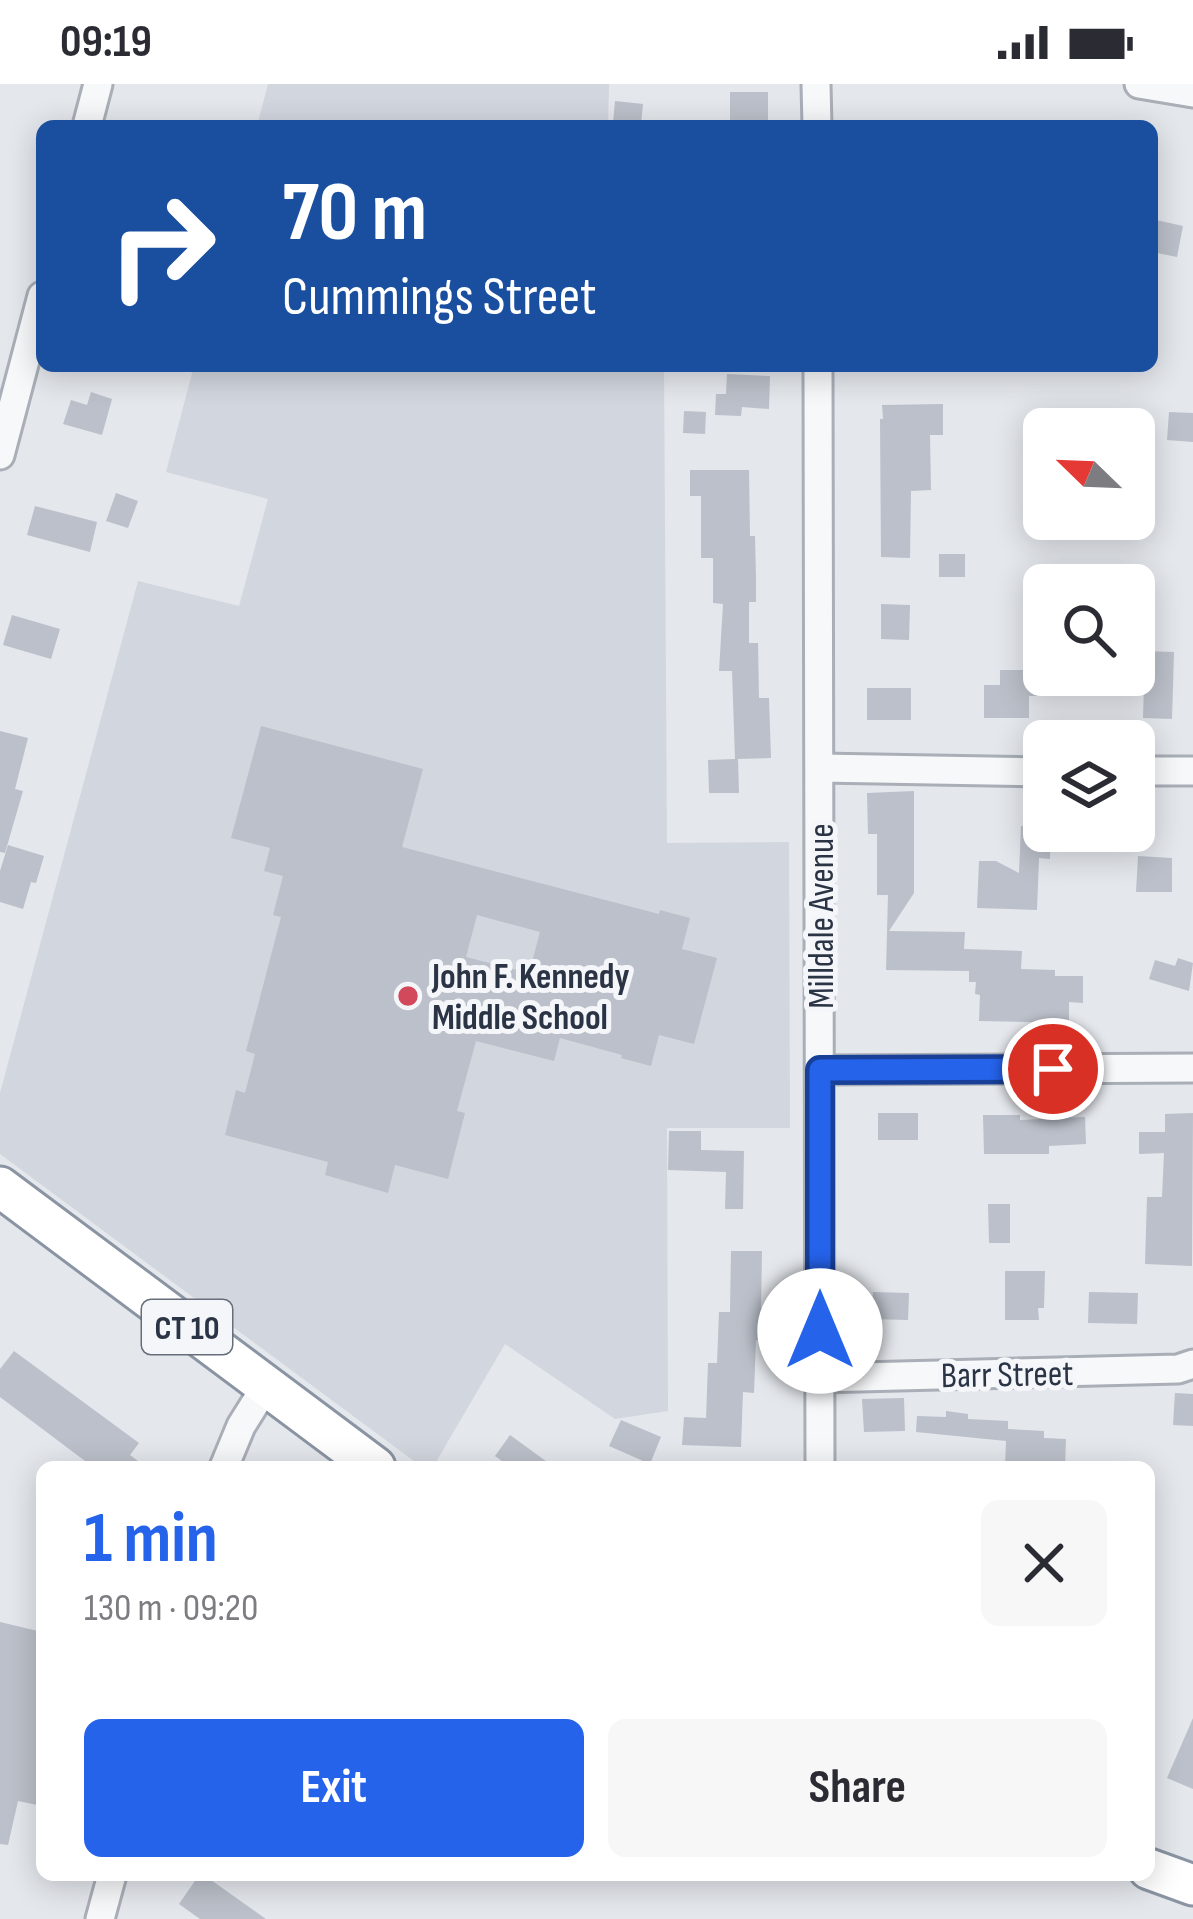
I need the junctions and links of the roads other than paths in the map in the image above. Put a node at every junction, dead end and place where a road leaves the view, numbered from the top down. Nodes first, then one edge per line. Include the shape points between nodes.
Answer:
1 (98, 84) edge
2 (817, 84) edge
3 (1138, 84) edge
4 (1193, 93) edge
5 (89, 120) edge
6 (817, 120) edge
7 (36, 319) edge
8 (818, 372) edge
9 (0, 455) edge
10 (820, 768) junction
11 (1193, 770) edge
12 (1155, 771) edge
13 (1023, 772) edge
14 (1193, 1068) edge
15 (820, 1070) junction
16 (0, 1187) edge
17 (1193, 1364) edge
18 (820, 1378) junction
19 (266, 1385) junction
20 (227, 1461) edge
21 (367, 1461) edge
22 (820, 1461) edge
23 (1155, 1871) edge
24 (110, 1881) edge
25 (1193, 1885) edge
26 (100, 1919) edge

1 - 5 street
2 - 6 street
3 - 4 street
7 - 9 street
8 - 10 street, Milldale Avenue
10 - 13 street
10 - 15 street, Milldale Avenue
11 - 12 street
14 - 15 street
15 - 18 street, Milldale Avenue
16 - 19 highway, CT 10
17 - 18 street, Barr Street
18 - 22 street, Milldale Avenue
19 - 20 street
19 - 21 highway, CT 10
23 - 25 highway
24 - 26 street

